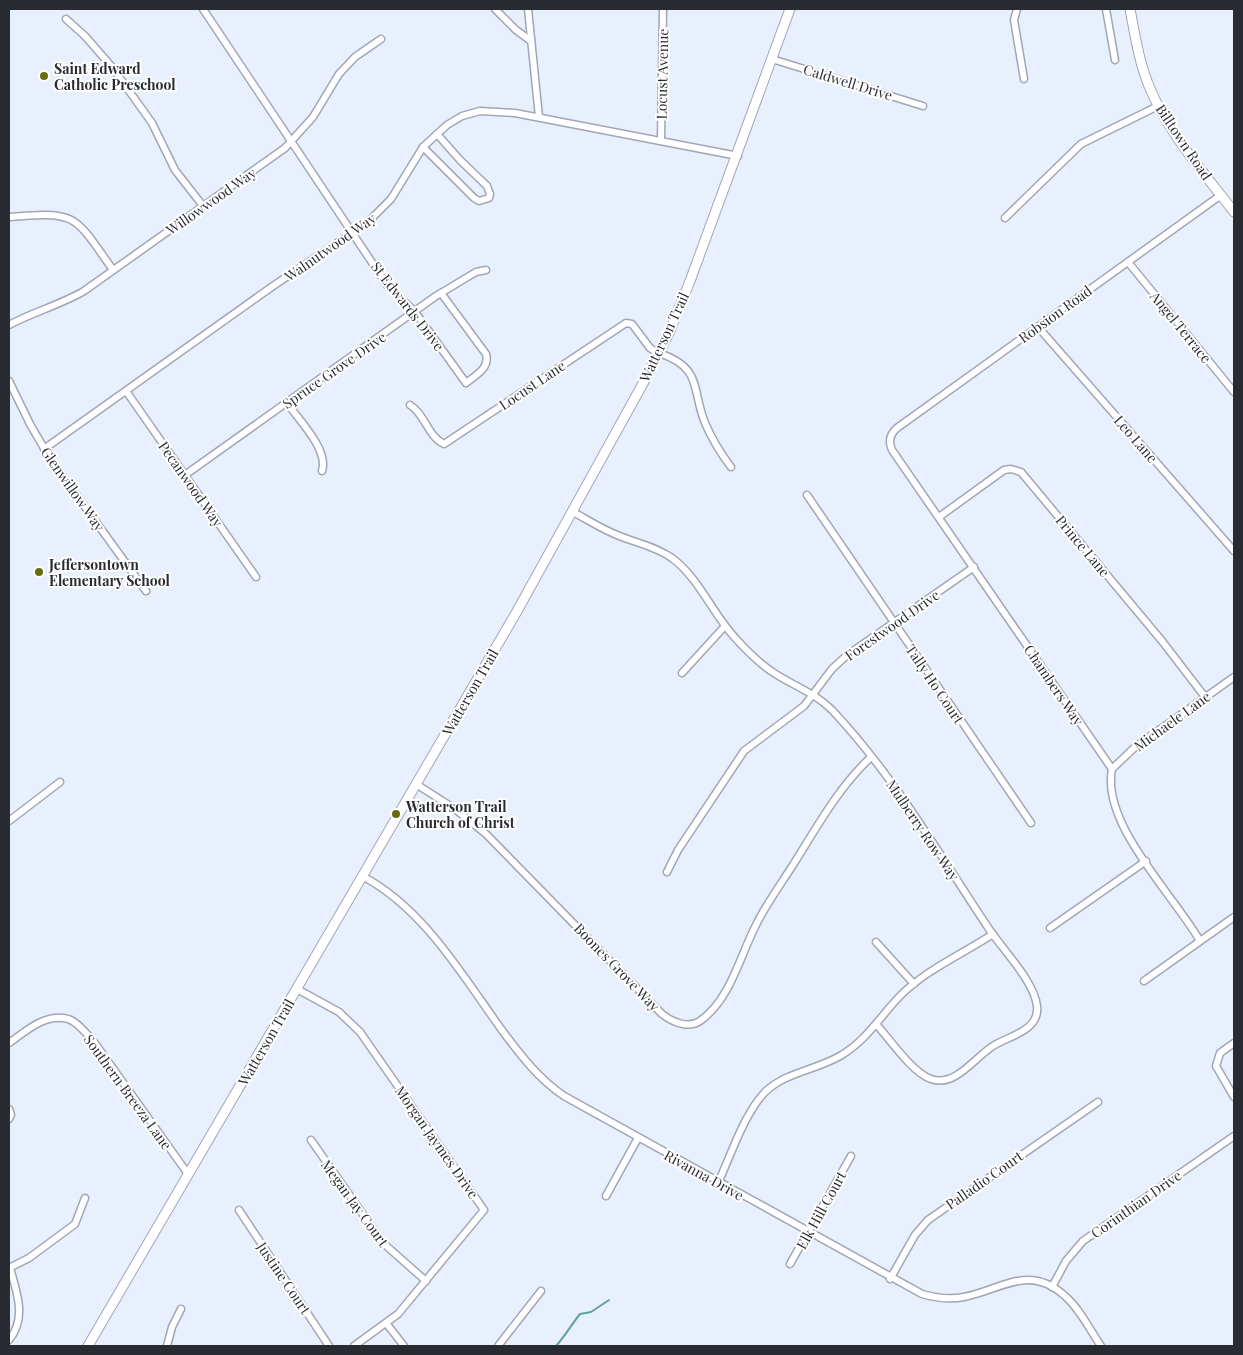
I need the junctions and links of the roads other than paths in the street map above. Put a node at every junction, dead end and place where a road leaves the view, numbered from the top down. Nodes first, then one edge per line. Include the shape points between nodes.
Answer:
1 (203, 9) edge
2 (495, 9) edge
3 (528, 9) edge
4 (663, 9) edge
5 (790, 9) edge
6 (1017, 9) edge
7 (1106, 9) edge
8 (1130, 9) edge
9 (66, 19) dead end
10 (381, 39) dead end
11 (532, 41) junction
12 (772, 59) junction
13 (1116, 60) dead end
14 (1024, 79) dead end
15 (923, 106) dead end
16 (1158, 106) junction
17 (539, 117) junction
18 (437, 134) junction
19 (661, 140) junction
20 (291, 141) junction
21 (423, 146) junction
22 (738, 156) junction
23 (1221, 195) junction
24 (203, 206) junction
25 (1234, 212) edge
26 (9, 217) edge
27 (1005, 218) dead end
28 (354, 232) junction
29 (1128, 262) junction
30 (113, 270) junction
31 (486, 270) dead end
32 (441, 293) junction
33 (414, 312) junction
34 (9, 325) edge
35 (1038, 326) junction
36 (659, 353) junction
37 (9, 381) edge
38 (126, 391) junction
39 (1234, 392) edge
40 (287, 403) junction
41 (410, 405) dead end
42 (891, 434) joint
43 (44, 449) junction
44 (731, 467) dead end
45 (322, 471) dead end
46 (184, 475) junction
47 (807, 495) dead end
48 (573, 512) junction
49 (939, 517) junction
50 (1234, 551) edge
51 (974, 567) junction
52 (256, 577) dead end
53 (146, 591) dead end
54 (893, 622) junction
55 (725, 626) junction
56 (682, 673) dead end
57 (1234, 676) edge
58 (814, 695) junction
59 (1205, 697) junction
60 (871, 757) junction
61 (1112, 769) junction
62 (60, 782) dead end
63 (416, 784) junction
64 (9, 821) edge
65 (1031, 823) dead end
66 (1146, 861) junction
67 (667, 872) dead end
68 (362, 876) junction
69 (1234, 917) edge
70 (1050, 928) dead end
71 (993, 934) junction
72 (1200, 941) junction
73 (876, 942) dead end
74 (1144, 981) dead end
75 (914, 984) junction
76 (297, 989) junction
77 (877, 1025) junction
78 (9, 1043) edge
79 (1234, 1043) edge
80 (1234, 1097) edge
81 (1098, 1102) dead end
82 (9, 1109) edge
83 (9, 1119) edge
84 (1234, 1136) edge
85 (638, 1138) junction
86 (311, 1140) dead end
87 (851, 1156) dead end
88 (188, 1174) junction
89 (718, 1183) junction
90 (606, 1196) dead end
91 (85, 1198) dead end
92 (239, 1210) dead end
93 (808, 1233) junction
94 (790, 1264) dead end
95 (9, 1268) edge
96 (890, 1279) junction
97 (426, 1282) junction
98 (1052, 1286) junction
99 (541, 1292) dead end
100 (181, 1309) dead end
101 (386, 1324) junction
102 (9, 1340) edge
103 (9, 1346) edge
104 (88, 1346) edge
105 (167, 1346) edge
106 (329, 1346) edge
107 (354, 1346) edge
108 (404, 1346) edge
109 (498, 1346) edge
110 (1102, 1346) edge

1 - 20 street, St Edwards Drive
2 - 11 street
3 - 11 street
4 - 19 street, Locust Avenue
5 - 12 main road, Watterson Trail
6 - 14 street via 1014,20
7 - 13 street
8 - 16 main road, Billtown Road via 1144,72
9 - 24 street via 112,67 152,123 175,170
10 - 20 street, Willowwood Way via 355,56 339,74 313,117
11 - 17 street
12 - 15 street, Caldwell Drive
12 - 22 main road, Watterson Trail
16 - 23 main road, Billtown Road
16 - 27 street via 1080,144
17 - 18 street, Walnutwood Way via 480,111 458,118
17 - 19 street, Walnutwood Way
18 - 21 street, Walnutwood Way
18 - 21 street via 487,186 489,198 479,201 474,198
19 - 22 street, Walnutwood Way
20 - 24 street, Willowwood Way
20 - 28 street, St Edwards Drive
21 - 28 street, Walnutwood Way via 385,206
22 - 36 main road, Watterson Trail
23 - 25 main road, Billtown Road
23 - 29 street, Robsion Road
24 - 30 street, Willowwood Way
26 - 30 street via 47,214 69,218 85,231
28 - 33 street, St Edwards Drive via 387,285
28 - 38 street, Walnutwood Way
29 - 35 street, Robsion Road
29 - 39 street, Angel Terrace
30 - 34 street, Willowwood Way via 68,300
31 - 32 street, Spruce Grove Drive via 476,272
32 - 33 street, Spruce Grove Drive
32 - 33 street, St Edwards Drive via 486,354 485,367 466,383
33 - 40 street, Spruce Grove Drive
35 - 42 street, Robsion Road
35 - 50 street, Leo Lane
36 - 41 street, Locust Lane via 650,348 632,324 626,323 444,444 436,439 416,408
36 - 44 street via 673,357 693,377 705,423
36 - 48 main road, Watterson Trail
37 - 43 street, Glenwillow Way
38 - 43 street, Walnutwood Way
38 - 46 street, Pecanwood Way
40 - 45 street via 322,451
40 - 46 street, Spruce Grove Drive
42 - 49 street, Chambers Way via 892,450
43 - 53 street, Glenwillow Way
46 - 52 street, Pecanwood Way
47 - 54 street, Tally Ho Court
48 - 55 street, Mulberry Row Way via 671,558 689,575
48 - 63 main road, Watterson Trail
49 - 51 street, Chambers Way
49 - 59 street, Prince Lane via 1004,470 1020,472
51 - 54 street, Forestwood Drive
51 - 61 street, Chambers Way
54 - 58 street, Forestwood Drive via 846,656 832,669
54 - 65 street, Tally Ho Court
55 - 56 street
55 - 58 street, Mulberry Row Way via 762,665
57 - 59 street, Michaele Lane
58 - 60 street, Mulberry Row Way via 831,709
58 - 67 street, Forestwood Drive via 744,751 678,850
59 - 61 street, Michaele Lane via 1134,748
60 - 63 street, Boones Grove Way via 836,796 757,923 737,970 717,1003 701,1020 690,1024 674,1022 662,1014 486,834 455,808
60 - 71 street, Mulberry Row Way via 925,829
61 - 66 street via 1110,780 1115,810 1121,825
62 - 64 street
63 - 68 main road, Watterson Trail
66 - 70 street
66 - 72 street
68 - 76 main road, Watterson Trail
68 - 85 street, Rivanna Drive via 384,888 414,914 542,1079 564,1096
69 - 72 street
71 - 75 street via 932,969
71 - 77 street, Mulberry Row Way via 1028,983 1036,1003 1034,1020 1025,1030 993,1046 953,1078 941,1081 917,1070
72 - 74 street
73 - 75 street
75 - 77 street
76 - 88 main road, Watterson Trail
76 - 97 street, Morgan Jaymes Drive via 339,1012 360,1032 484,1210
77 - 89 street via 840,1057 788,1078 765,1092 750,1112
78 - 88 street, Southern Breeza Lane via 47,1019 68,1018 74,1022 92,1039
79 - 80 street via 1220,1053 1216,1066
81 - 96 street, Palladio Court via 928,1220 915,1235
82 - 83 street
84 - 98 street, Corinthian Drive via 1083,1241 1066,1261
85 - 89 street, Rivanna Drive
85 - 90 street
86 - 97 street, Megan Jay Court via 383,1243
87 - 93 street, Elk Hill Court
88 - 104 main road, Watterson Trail
89 - 93 street, Rivanna Drive
91 - 95 street via 75,1224
92 - 106 street, Justine Court
93 - 94 street, Elk Hill Court
93 - 96 street, Rivanna Drive
95 - 102 street via 20,1308 19,1322
96 - 98 street, Rivanna Drive via 922,1294 944,1298 964,1297 1013,1280 1031,1280
97 - 101 street, Morgan Jaymes Drive
98 - 110 street, Rivanna Drive via 1072,1303
99 - 109 street
100 - 105 street
101 - 107 street, Morgan Jaymes Drive
101 - 108 street
102 - 103 street

